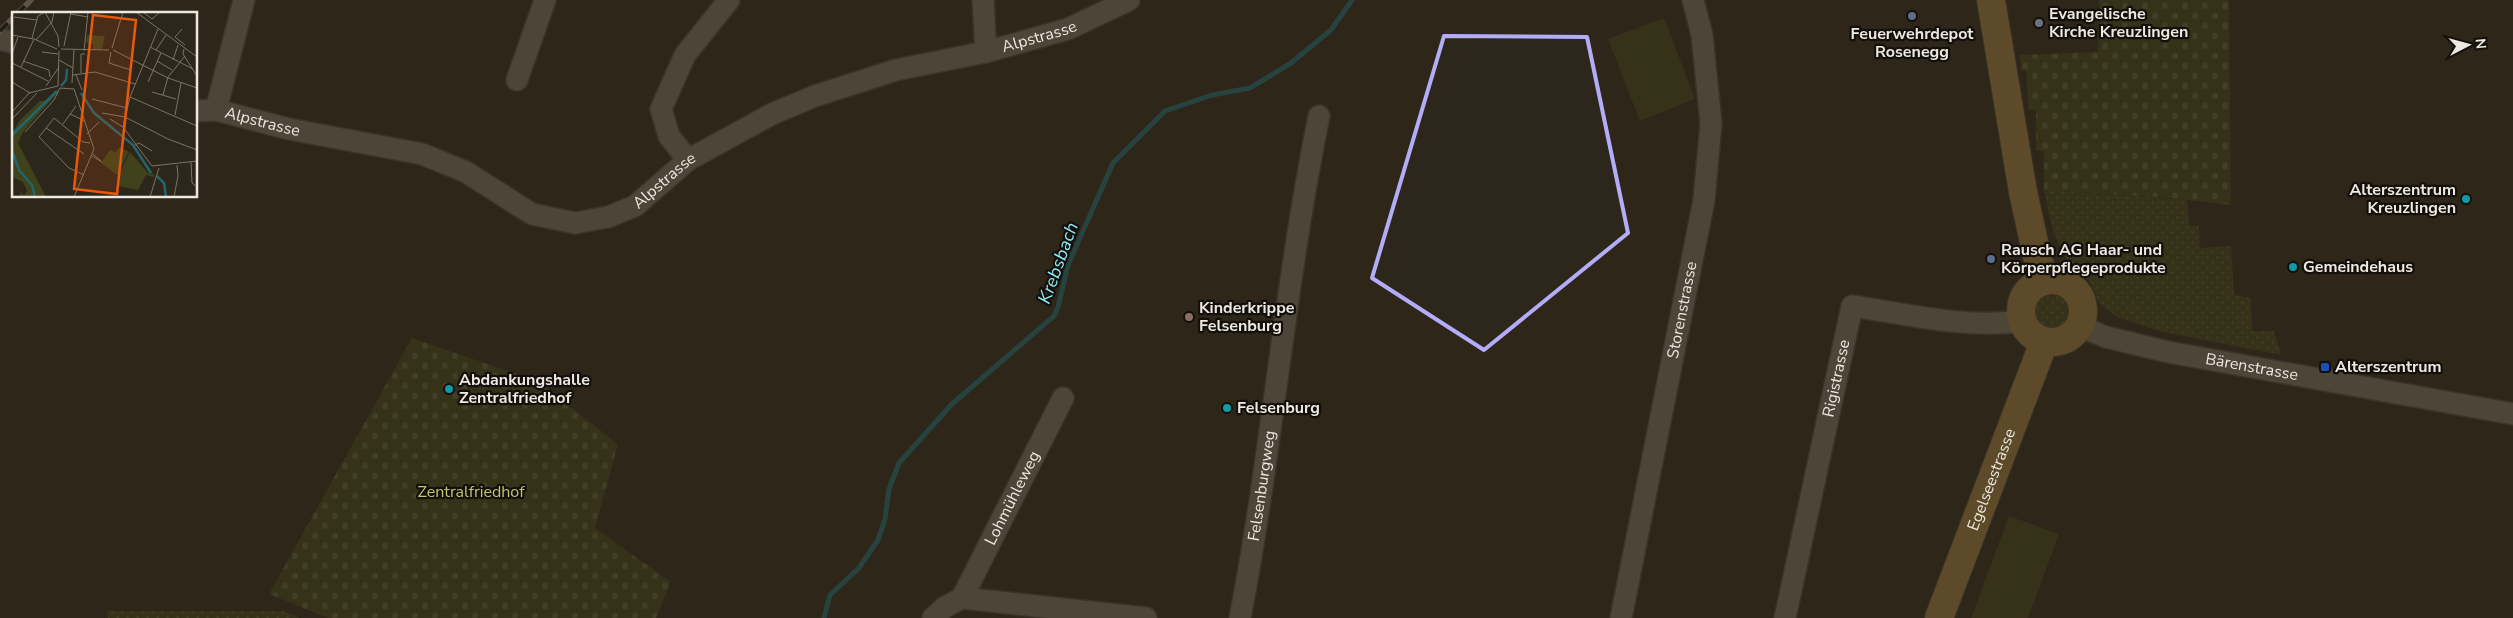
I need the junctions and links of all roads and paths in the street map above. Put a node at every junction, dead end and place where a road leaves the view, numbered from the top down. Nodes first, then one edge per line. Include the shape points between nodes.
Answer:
1 (244, 0) edge
2 (545, 0) edge
3 (729, 0) edge
4 (983, 0) edge
5 (1129, 0) edge
6 (1693, 0) edge
7 (1991, 0) edge
8 (986, 52) junction
9 (517, 80) dead end
10 (206, 110) edge
11 (1319, 116) dead end
12 (688, 160) junction
13 (2045, 281) junction
14 (2022, 320) junction
15 (2079, 326) junction
16 (2044, 342) junction
17 (1063, 398) dead end
18 (2513, 414) edge
19 (962, 598) junction
20 (1116, 616) edge
21 (933, 618) edge
22 (1146, 618) edge
23 (1240, 618) edge
24 (1621, 618) edge
25 (1785, 618) edge
26 (1939, 618) edge

1 - 10 street
2 - 9 street
3 - 12 street via 685,55 661,109 669,136
4 - 8 street
5 - 8 street, Alpstrasse via 1068,29
6 - 24 street, Storenstrasse via 1702,36 1711,123 1704,200
7 - 13 main road via 2023,192
8 - 12 street, Alpstrasse via 896,70 816,96 772,114
10 - 12 street, Alpstrasse via 430,156 466,172 532,214 575,223 608,217 635,206
11 - 23 street, Felsenburgweg
13 - 14 main road via 2035,285 2022,300
13 - 15 main road via 2065,283 2076,293 2083,306
14 - 16 main road via 2026,330
14 - 25 street, Rigistrasse via 1959,322 1852,306
15 - 16 main road via 2065,340
15 - 18 street, Bärenstrasse via 2106,337 2168,352
16 - 26 main road, Egelseestrasse
17 - 19 street, Lohmühleweg
19 - 20 street
19 - 21 street
20 - 22 street

